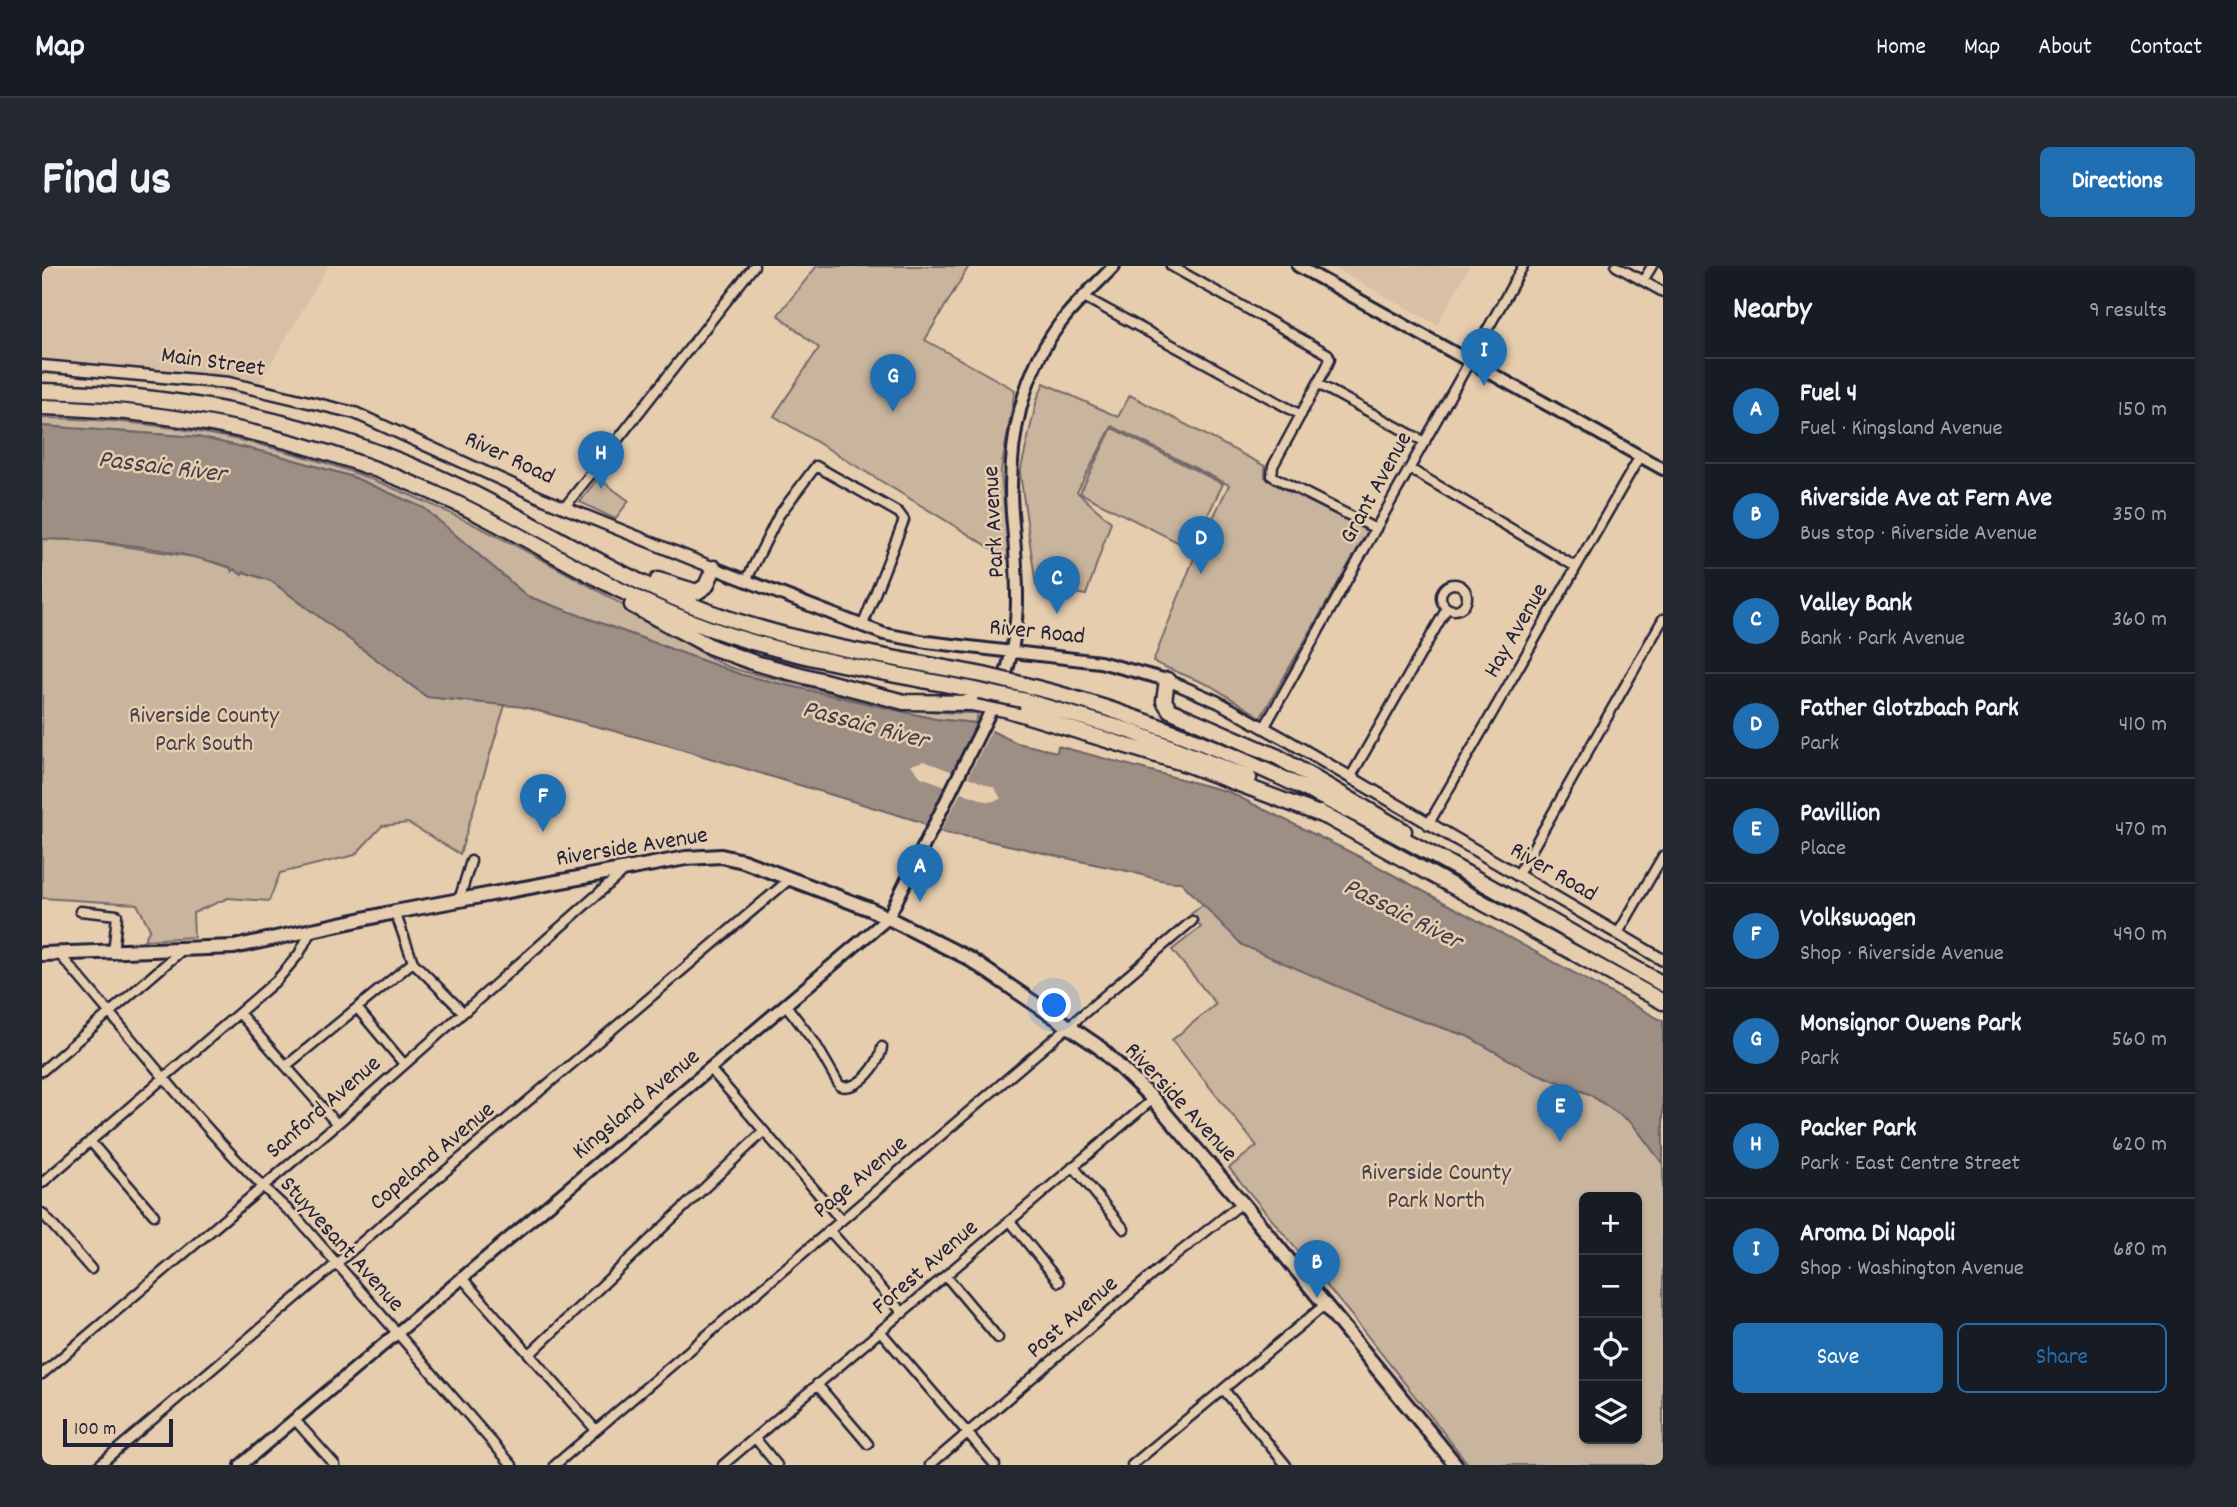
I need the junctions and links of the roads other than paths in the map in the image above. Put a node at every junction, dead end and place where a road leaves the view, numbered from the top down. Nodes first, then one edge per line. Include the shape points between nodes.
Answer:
1 (754, 266) edge
2 (1114, 266) edge
3 (1171, 266) edge
4 (1298, 266) edge
5 (1523, 266) edge
6 (1616, 266) edge
7 (1652, 266) edge
8 (1643, 281) junction
9 (1663, 292) edge
10 (1084, 298) junction
11 (1469, 360) junction
12 (42, 366) edge
13 (1318, 384) junction
14 (42, 391) edge
15 (42, 407) edge
16 (1301, 415) junction
17 (374, 420) joint
18 (1425, 442) junction
19 (1640, 456) junction
20 (1410, 469) junction
21 (1663, 469) edge
22 (564, 508) junction
23 (512, 514) junction
24 (1377, 529) junction
25 (1576, 567) junction
26 (714, 568) junction
27 (583, 570) junction
28 (746, 581) junction
29 (1447, 608) dead end
30 (1663, 619) edge
31 (862, 627) junction
32 (1013, 652) junction
33 (1167, 680) junction
34 (990, 712) junction
35 (1264, 728) junction
36 (1350, 778) junction
37 (1327, 817) junction
38 (1428, 825) junction
39 (1663, 856) edge
40 (471, 861) dead end
41 (628, 868) junction
42 (1517, 876) junction
43 (791, 878) junction
44 (1499, 893) junction
45 (458, 900) junction
46 (80, 911) dead end
47 (395, 912) junction
48 (888, 918) junction
49 (1192, 921) dead end
50 (312, 929) junction
51 (1617, 935) junction
52 (181, 951) junction
53 (42, 954) edge
54 (113, 954) junction
55 (60, 955) junction
56 (1663, 960) edge
57 (413, 962) junction
58 (1663, 984) edge
59 (1663, 1002) edge
60 (785, 1004) junction
61 (357, 1008) junction
62 (111, 1012) junction
63 (463, 1012) junction
64 (239, 1013) junction
65 (1070, 1027) junction
66 (882, 1046) dead end
67 (404, 1064) junction
68 (286, 1066) junction
69 (711, 1070) junction
70 (42, 1071) edge
71 (165, 1076) junction
72 (1153, 1099) junction
73 (337, 1124) junction
74 (762, 1133) junction
75 (90, 1141) junction
76 (1073, 1166) junction
77 (42, 1183) edge
78 (261, 1187) junction
79 (1242, 1203) junction
80 (42, 1213) edge
81 (154, 1215) dead end
82 (841, 1220) junction
83 (1010, 1221) junction
84 (1124, 1229) dead end
85 (829, 1230) junction
86 (337, 1264) junction
87 (91, 1269) dead end
88 (946, 1276) junction
89 (463, 1278) junction
90 (1059, 1282) dead end
91 (1327, 1303) junction
92 (903, 1313) junction
93 (881, 1332) junction
94 (395, 1334) junction
95 (998, 1338) dead end
96 (531, 1353) junction
97 (42, 1374) edge
98 (817, 1384) junction
99 (1224, 1390) junction
100 (295, 1420) junction
101 (596, 1430) junction
102 (968, 1433) junction
103 (755, 1438) junction
104 (868, 1444) dead end
105 (99, 1465) edge
106 (242, 1465) edge
107 (335, 1465) edge
108 (512, 1465) edge
109 (555, 1465) edge
110 (723, 1465) edge
111 (776, 1465) edge
112 (930, 1465) edge
113 (995, 1465) edge
114 (1132, 1465) edge
115 (1286, 1465) edge
116 (1456, 1465) edge

1 - 22 street
2 - 10 main road, Park Avenue
3 - 13 street via 1328,354
4 - 11 main road
5 - 11 street, Grant Avenue
6 - 8 street
7 - 8 street
8 - 9 street
10 - 16 street
10 - 32 main road, Park Avenue via 1043,350 1017,424 1011,468 1019,594
11 - 18 street, Grant Avenue
11 - 19 main road
12 - 17 street, Main Street via 219,382
13 - 16 street
13 - 18 street
14 - 23 highway via 176,401 285,423 389,456
15 - 27 highway via 174,417 306,445 433,492
16 - 24 street via 1272,475
17 - 22 street, River Road
18 - 20 street, Grant Avenue
19 - 21 main road
19 - 25 street, Hay Avenue
20 - 24 street, Grant Avenue
20 - 25 street
22 - 26 street, River Road
23 - 26 highway via 690,592 706,586
23 - 44 highway, bridge via 642,583 716,614 805,640 983,675 1135,715 1237,755
24 - 35 street, Grant Avenue
25 - 38 street, Hay Avenue
26 - 28 main road, River Road
27 - 34 highway via 597,586 694,639 742,659 904,702
27 - 37 highway, bridge via 660,609 736,638 1104,722 1255,781
28 - 31 main road, River Road
28 - 31 street via 779,515 816,466 904,520
29 - 36 street
30 - 42 street
31 - 32 main road, River Road via 926,642
32 - 33 main road, River Road via 1100,662
32 - 34 main road, Park Avenue
33 - 35 street, River Road
33 - 44 highway via 1164,701 1170,709 1297,767
34 - 37 highway via 1186,764
34 - 48 main road, Kingsland Avenue
35 - 36 street, River Road
36 - 38 street, River Road
37 - 59 highway
38 - 42 street, River Road
39 - 51 street
40 - 45 street
41 - 43 main road, Riverside Avenue via 721,856
41 - 45 main road, Riverside Avenue
41 - 63 street, Sanford Avenue
42 - 51 street, River Road
43 - 48 main road, Riverside Avenue
43 - 86 street, Copeland Avenue
44 - 58 highway
45 - 47 main road, Riverside Avenue
46 - 54 street via 117,915
47 - 50 main road, Riverside Avenue
47 - 57 street
48 - 60 main road, Kingsland Avenue
48 - 65 main road, Riverside Avenue via 968,958
49 - 65 street, Page Avenue
50 - 52 main road, Riverside Avenue via 234,947
50 - 64 street via 288,968
51 - 56 street, River Road
52 - 54 main road, Riverside Avenue
52 - 62 street
53 - 55 main road, Riverside Avenue
54 - 55 main road, Riverside Avenue
55 - 62 street, Stuyvesant Avenue
57 - 61 street
57 - 63 street
60 - 66 street via 840,1086 852,1086 880,1061
60 - 69 main road, Kingsland Avenue
61 - 67 street
61 - 68 street
62 - 70 street
62 - 71 street, Stuyvesant Avenue
63 - 67 street, Sanford Avenue
64 - 68 street
64 - 71 street
65 - 72 main road, Riverside Avenue via 1115,1061
65 - 82 street, Page Avenue
67 - 73 street, Sanford Avenue
68 - 73 street
69 - 74 street
69 - 89 main road, Kingsland Avenue
71 - 75 street
71 - 78 street, Stuyvesant Avenue
72 - 76 street, Forest Avenue
72 - 79 main road, Riverside Avenue
73 - 78 street, Sanford Avenue
74 - 82 street
74 - 96 street
75 - 77 street
75 - 81 street
76 - 83 street, Forest Avenue
76 - 84 street
78 - 86 street, Stuyvesant Avenue via 298,1219
78 - 97 street, Sanford Avenue
79 - 91 main road, Riverside Avenue
79 - 102 street, Post Avenue
80 - 87 street
82 - 85 street, Page Avenue
83 - 88 street, Forest Avenue
83 - 90 street
85 - 92 street
85 - 101 street, Page Avenue
86 - 94 street, Stuyvesant Avenue
86 - 105 street, Copeland Avenue
88 - 92 street, Forest Avenue
88 - 95 street
89 - 94 main road, Kingsland Avenue
89 - 96 street
91 - 99 street
91 - 116 main road, Riverside Avenue
92 - 93 street, Forest Avenue
93 - 98 street, Forest Avenue
93 - 102 street
94 - 100 main road, Kingsland Avenue
94 - 108 street, Stuyvesant Avenue
96 - 101 street
98 - 103 street, Forest Avenue
98 - 104 street
99 - 114 street
99 - 115 street
100 - 106 main road, Kingsland Avenue
100 - 107 street
101 - 109 street, Page Avenue
102 - 112 street, Post Avenue
102 - 113 street
103 - 110 street, Forest Avenue
103 - 111 street

